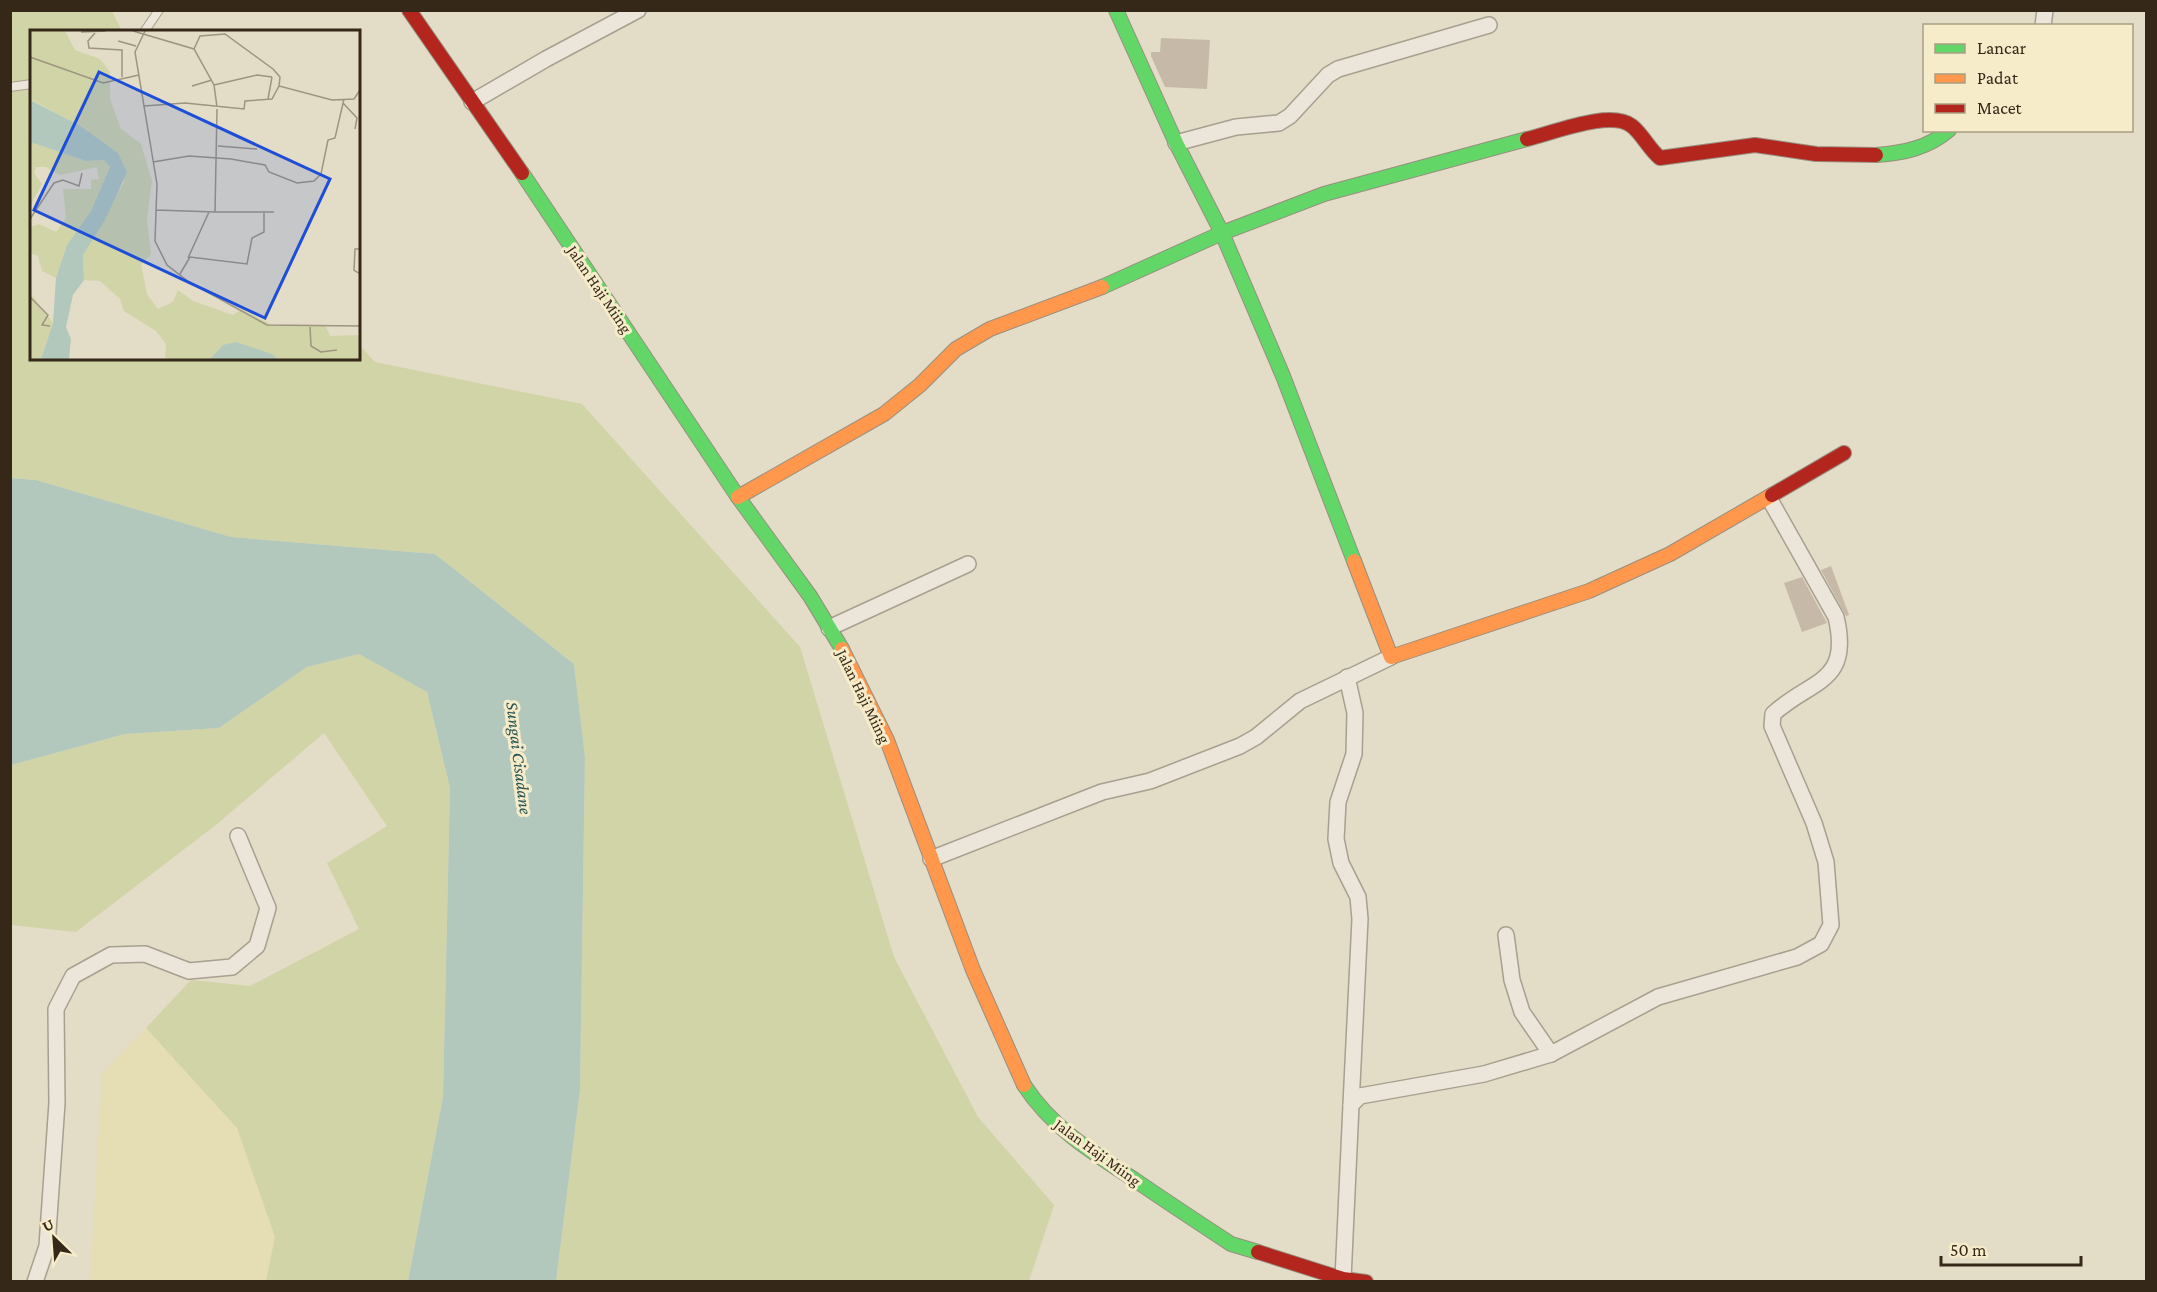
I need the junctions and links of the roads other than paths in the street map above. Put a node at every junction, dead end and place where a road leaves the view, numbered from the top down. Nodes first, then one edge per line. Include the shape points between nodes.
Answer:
1 (159, 10) edge
2 (409, 10) edge
3 (638, 10) edge
4 (1116, 10) edge
5 (1489, 26) dead end
6 (145, 30) edge
7 (30, 84) edge
8 (10, 87) edge
9 (472, 102) junction
10 (1948, 132) edge
11 (1176, 143) junction
12 (1222, 233) junction
13 (1844, 453) dead end
14 (738, 497) junction
15 (1769, 498) junction
16 (968, 564) dead end
17 (829, 628) junction
18 (1391, 657) junction
19 (1347, 677) junction
20 (238, 836) dead end
21 (930, 859) junction
22 (1506, 935) dead end
23 (1551, 1054) junction
24 (1351, 1104) junction
25 (1343, 1279) junction
26 (34, 1281) edge
27 (1366, 1281) edge

1 - 6 lane
2 - 9 street, Jalan Haji Miing
3 - 9 street
4 - 11 street
5 - 11 street via 1338,69 1279,123 1236,127
7 - 8 lane
9 - 14 street, Jalan Haji Miing
10 - 12 street via 1943,139 1917,149 1868,155 1799,152 1756,144 1660,158 1651,152 1633,124 1603,119 1324,194
11 - 12 street
12 - 14 street via 1117,281 990,329 956,349 884,414
12 - 18 street via 1283,376
13 - 15 street
14 - 17 street, Jalan Haji Miing
15 - 18 street via 1670,554 1589,591
15 - 23 street via 1836,617 1840,636 1832,673 1785,703 1773,714 1772,726 1814,823 1826,862 1831,925 1821,944 1797,957 1658,997
16 - 17 street
17 - 21 street, Jalan Haji Miing via 887,740
18 - 19 street
19 - 21 street via 1300,701 1240,746 1150,780 1102,792
19 - 24 street via 1355,713 1354,754 1338,802 1336,839 1341,863 1358,897 1360,919
20 - 26 street via 268,908 257,946 232,967 189,971 145,954 111,955 73,976 56,1009 57,1103 46,1246
21 - 25 street, Jalan Haji Miing via 1020,1078 1048,1116 1090,1151 1231,1244
22 - 23 street via 1512,980 1522,1012
23 - 24 street via 1484,1074 1360,1096
24 - 25 street
25 - 27 street, Jalan Haji Miing

